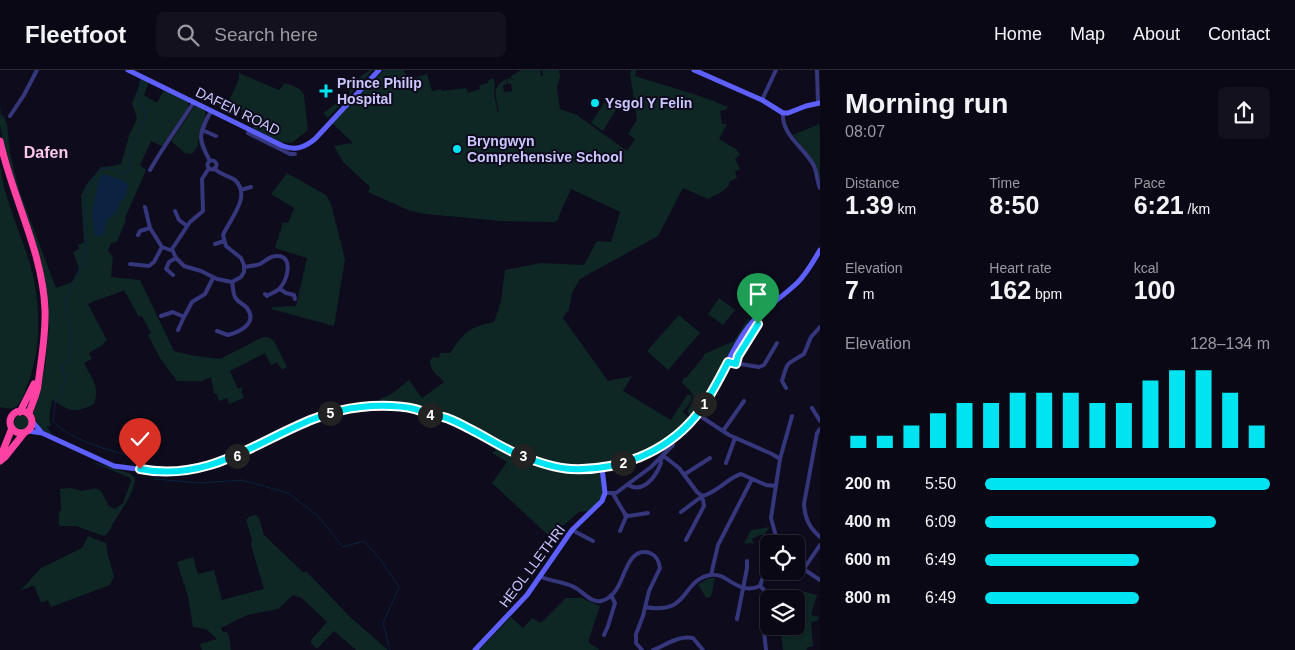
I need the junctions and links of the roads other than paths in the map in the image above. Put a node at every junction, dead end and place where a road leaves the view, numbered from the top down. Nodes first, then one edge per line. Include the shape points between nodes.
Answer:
1 (37, 70) edge
2 (128, 70) edge
3 (379, 70) edge
4 (694, 70) edge
5 (817, 70) edge
6 (775, 71) edge
7 (762, 100) junction
8 (194, 102) junction
9 (819, 104) edge
10 (211, 111) junction
11 (783, 113) junction
12 (10, 116) dead end
13 (202, 130) junction
14 (250, 130) junction
15 (216, 136) dead end
16 (0, 141) edge
17 (295, 154) dead end
18 (210, 161) junction
19 (209, 168) junction
20 (214, 168) junction
21 (150, 170) dead end
22 (251, 187) dead end
23 (820, 188) edge
24 (241, 190) junction
25 (145, 207) dead end
26 (175, 211) dead end
27 (187, 226) junction
28 (150, 228) junction
29 (138, 235) dead end
30 (224, 241) junction
31 (215, 244) dead end
32 (162, 247) junction
33 (172, 249) junction
34 (820, 250) edge
35 (176, 258) junction
36 (130, 264) dead end
37 (244, 267) junction
38 (173, 275) dead end
39 (213, 278) junction
40 (232, 282) junction
41 (280, 289) junction
42 (265, 294) dead end
43 (295, 299) dead end
44 (161, 316) dead end
45 (184, 317) junction
46 (757, 317) junction
47 (820, 327) edge
48 (178, 330) dead end
49 (217, 331) dead end
50 (777, 343) dead end
51 (728, 362) junction
52 (736, 364) junction
53 (38, 379) junction
54 (786, 388) dead end
55 (744, 402) dead end
56 (812, 408) dead end
57 (20, 412) junction
58 (697, 414) junction
59 (792, 416) dead end
60 (30, 418) junction
61 (820, 421) edge
62 (12, 428) junction
63 (820, 429) edge
64 (723, 431) junction
65 (26, 432) junction
66 (42, 433) junction
67 (735, 438) junction
68 (673, 445) dead end
69 (660, 458) junction
70 (710, 458) dead end
71 (0, 459) edge
72 (780, 459) junction
73 (726, 462) dead end
74 (602, 468) junction
75 (685, 474) junction
76 (752, 479) junction
77 (628, 484) junction
78 (776, 486) junction
79 (605, 493) junction
80 (613, 494) junction
81 (701, 497) junction
82 (681, 512) dead end
83 (648, 513) dead end
84 (625, 514) junction
85 (572, 530) junction
86 (620, 531) dead end
87 (776, 535) edge
88 (820, 536) edge
89 (686, 540) dead end
90 (593, 541) dead end
91 (820, 545) edge
92 (747, 561) dead end
93 (805, 568) edge
94 (805, 571) edge
95 (711, 575) junction
96 (541, 577) junction
97 (762, 580) edge
98 (820, 580) edge
99 (760, 586) junction
100 (744, 588) junction
101 (764, 590) edge
102 (612, 595) junction
103 (645, 607) junction
104 (738, 620) dead end
105 (604, 635) dead end
106 (764, 635) edge
107 (475, 650) edge
108 (642, 650) edge
109 (652, 650) edge
110 (703, 650) edge
111 (766, 650) edge

1 - 12 street
2 - 8 main road, DAFEN ROAD
3 - 14 main road, DAFEN ROAD via 307,145 295,149 283,146
4 - 7 main road
5 - 9 street
6 - 7 street
7 - 11 main road
8 - 10 main road, DAFEN ROAD
8 - 21 street
9 - 11 main road
10 - 13 street
10 - 14 main road, DAFEN ROAD
11 - 23 street via 782,121 813,164
13 - 15 street
13 - 18 street via 201,142
14 - 17 street via 248,133
16 - 53 highway via 44,295 44,345
18 - 19 street
18 - 20 street via 216,163
19 - 20 street
19 - 27 street via 202,179 202,211
20 - 24 street via 236,181
22 - 24 street
24 - 30 street via 240,203 223,234
25 - 28 street
26 - 27 street
27 - 33 street
28 - 29 street
28 - 32 street
30 - 31 street
30 - 37 street
32 - 33 street
32 - 36 street via 149,266
33 - 35 street
34 - 46 main road via 798,283
35 - 38 street via 166,269
35 - 39 street via 184,266
37 - 40 street via 240,277
37 - 41 street via 260,264 270,257 282,257 288,264 288,273
39 - 40 street
39 - 45 street via 205,294 192,302
40 - 49 street via 235,297 250,313 249,323 243,330 228,336
41 - 42 street
41 - 43 street via 294,294
44 - 45 street via 173,312
45 - 48 street
46 - 51 main road via 744,332
46 - 52 street via 758,324
47 - 54 street via 808,341 804,354 784,368 782,380
50 - 52 street via 764,365
51 - 52 street
51 - 58 main road
53 - 57 highway
53 - 60 highway
55 - 64 street
56 - 61 street
57 - 60 highway
57 - 62 highway via 11,419
58 - 64 street
58 - 74 main road via 661,446 622,464
59 - 72 street
60 - 65 highway via 30,428
60 - 66 main road
62 - 65 highway
62 - 71 highway
63 - 88 street via 804,514 811,528
64 - 67 street
65 - 66 main road
65 - 71 highway via 5,458
66 - 74 main road via 114,466 169,471 205,467 240,455 325,414 380,406 442,417 516,453 554,467
67 - 72 street
67 - 73 street
68 - 69 street
69 - 75 street via 672,461
69 - 77 street
69 - 77 street via 659,469 649,482 640,487
70 - 75 street
72 - 78 street
74 - 79 main road
75 - 81 street
76 - 78 street
76 - 81 street via 738,475
76 - 95 street via 718,545
77 - 80 street
78 - 87 street via 771,518
79 - 80 street
79 - 85 main road, HEOL LLETHRI via 602,501
80 - 84 street
81 - 82 street
81 - 89 street via 704,506
83 - 84 street
84 - 86 street
85 - 90 street
85 - 96 main road, HEOL LLETHRI
91 - 93 street
92 - 100 street
94 - 98 street
95 - 100 street
95 - 103 street via 697,581 671,607
96 - 102 street via 575,587 597,601
96 - 107 main road, HEOL LLETHRI
97 - 99 street
99 - 100 street
99 - 101 street
100 - 104 street
102 - 103 street via 629,562 637,554 651,554 657,558 660,568
102 - 105 street via 615,603
103 - 108 street via 635,640
106 - 111 street
109 - 110 street via 688,636

